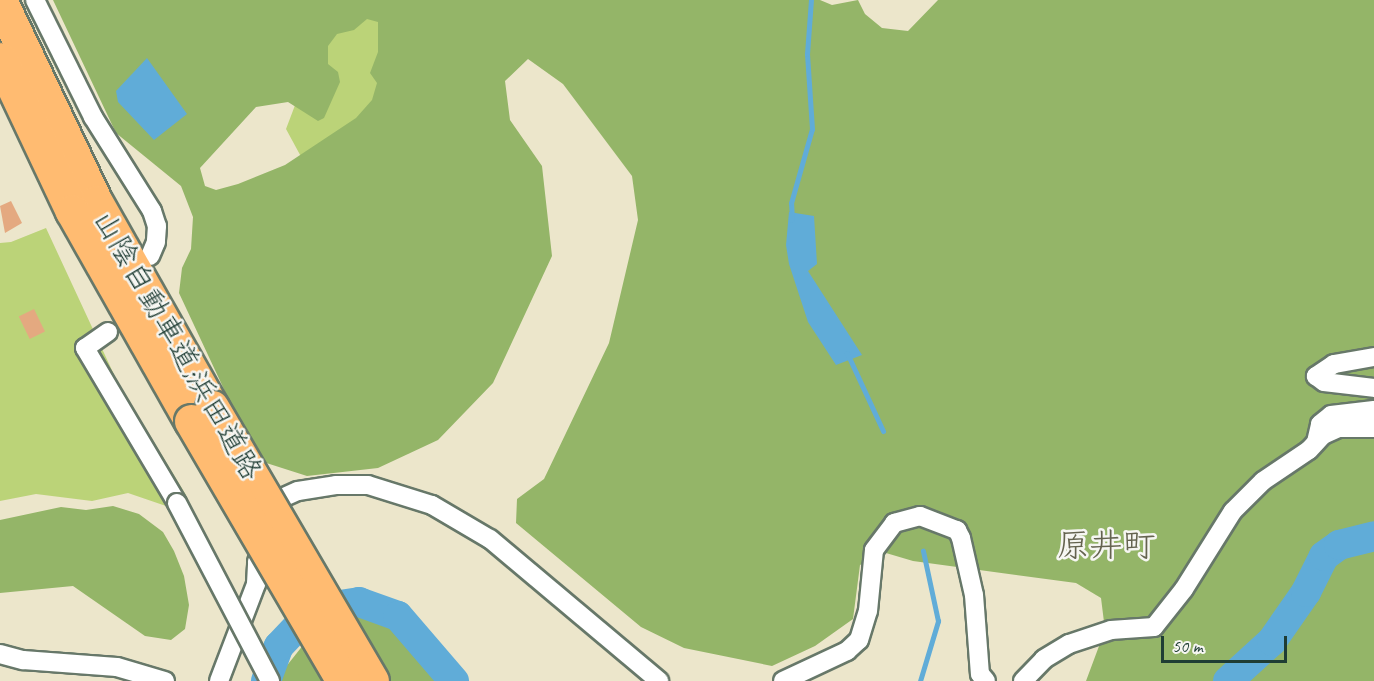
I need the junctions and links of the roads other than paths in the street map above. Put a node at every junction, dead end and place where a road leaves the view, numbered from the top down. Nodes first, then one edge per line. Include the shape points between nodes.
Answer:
1 (0, 0) edge
2 (10, 0) edge
3 (35, 0) edge
4 (9, 48) edge
5 (0, 112) edge
6 (150, 256) dead end
7 (108, 332) dead end
8 (1374, 357) edge
9 (1374, 388) edge
10 (195, 410) junction
11 (1374, 410) edge
12 (1374, 428) edge
13 (1316, 442) junction
14 (0, 654) edge
15 (165, 681) edge
16 (219, 681) edge
17 (270, 681) edge
18 (343, 681) edge
19 (372, 681) edge
20 (659, 681) edge
21 (783, 681) edge
22 (986, 681) edge
23 (1023, 681) edge

1 - 4 highway, 山陰自動車道;浜田道路
2 - 4 highway
3 - 6 street via 93,117 152,212 157,234
4 - 10 highway, 山陰自動車道;浜田道路 via 96,202
5 - 10 highway via 72,239
7 - 17 street, bridge via 85,348 177,503
8 - 9 street via 1334,364 1316,376 1324,382
10 - 18 highway, 山陰自動車道;浜田道路, bridge
10 - 19 highway, 山陰自動車道;浜田道路, bridge
11 - 13 street via 1331,415 1320,424
12 - 13 street via 1339,428
13 - 23 street via 1263,481 1233,511 1184,589 1154,627 1110,630 1069,644 1044,659
14 - 15 street via 23,660 117,667
16 - 20 street via 256,584 257,562 282,498 298,491 368,485 432,506 490,538
21 - 22 street via 847,651 859,640 868,611 874,550 894,523 920,516 957,530 961,538 974,595 980,674

